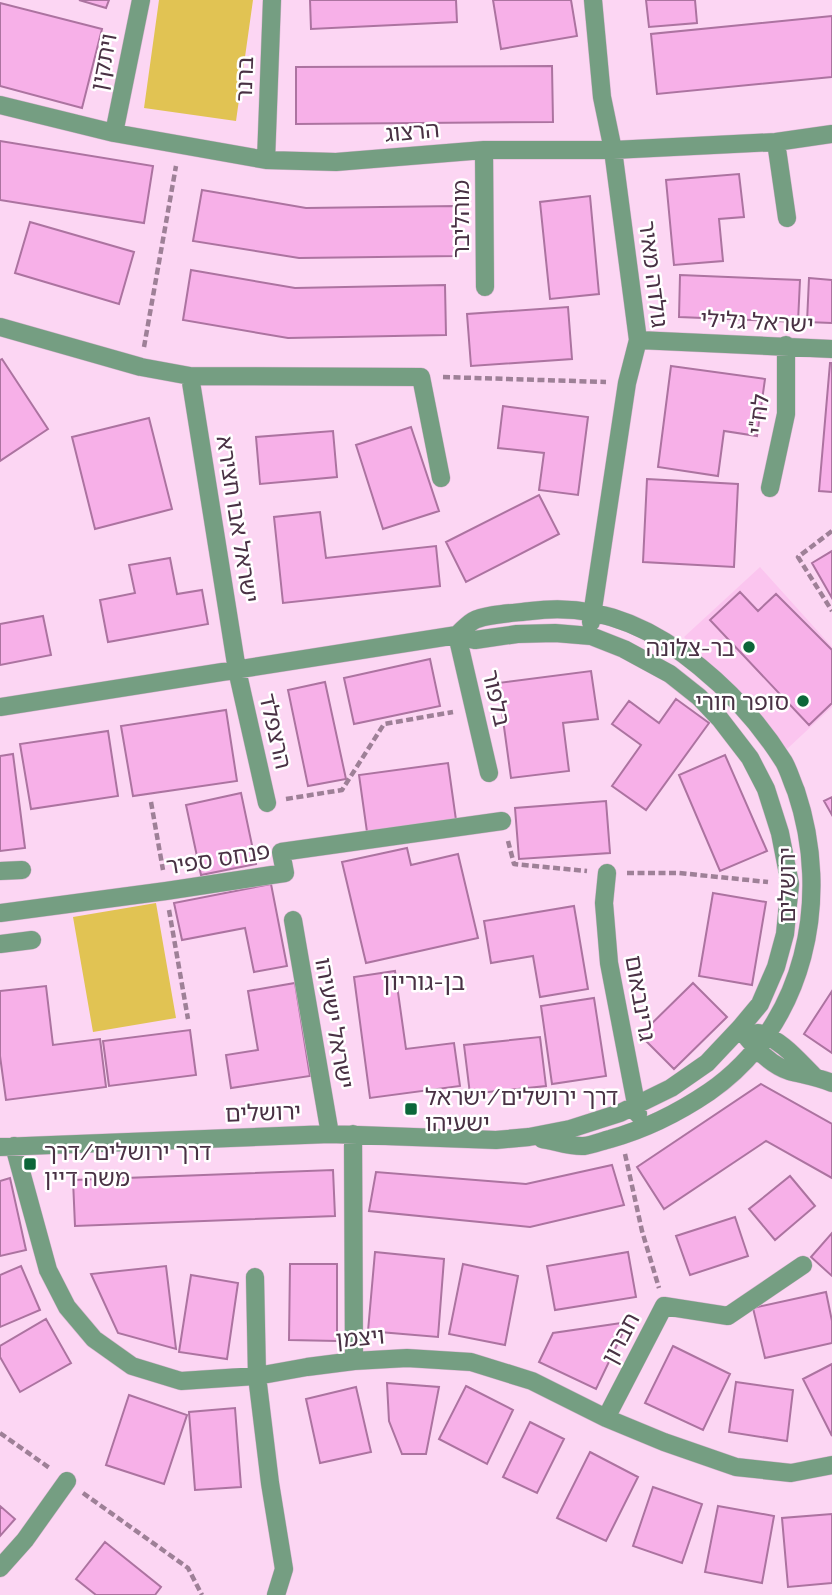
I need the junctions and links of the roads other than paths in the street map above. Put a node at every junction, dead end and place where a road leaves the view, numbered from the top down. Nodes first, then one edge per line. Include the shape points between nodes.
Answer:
1 (141, 0) edge
2 (272, 0) edge
3 (593, 0) edge
4 (0, 105) edge
5 (114, 133) junction
6 (832, 134) edge
7 (776, 142) junction
8 (484, 150) junction
9 (614, 150) junction
10 (266, 160) junction
11 (787, 218) dead end
12 (485, 287) dead end
13 (0, 327) edge
14 (638, 340) junction
15 (786, 345) junction
16 (832, 349) edge
17 (190, 376) junction
18 (441, 478) dead end
19 (770, 488) dead end
20 (591, 613) junction
21 (457, 635) junction
22 (591, 636) junction
23 (237, 670) junction
24 (0, 707) edge
25 (489, 773) dead end
26 (267, 803) road end
27 (502, 821) road end
28 (22, 870) dead end
29 (0, 871) edge
30 (607, 873) road end
31 (0, 912) edge
32 (293, 920) dead end
33 (32, 940) dead end
34 (0, 944) edge
35 (740, 1028) junction
36 (761, 1042) junction
37 (832, 1083) edge
38 (636, 1106) junction
39 (642, 1130) junction
40 (353, 1133) junction
41 (330, 1134) junction
42 (528, 1137) junction
43 (7, 1147) edge
44 (803, 1265) dead end
45 (255, 1277) dead end
46 (354, 1361) junction
47 (257, 1376) junction
48 (606, 1418) junction
49 (832, 1465) edge
50 (67, 1481) road end
51 (0, 1568) edge
52 (276, 1595) edge

1 - 5 street, ויתקין
2 - 10 street, ברנר
3 - 9 street, גולדה מאיר via 603,97
4 - 5 street, הרצוג
5 - 10 street, הרצוג
6 - 7 street, הרצוג
7 - 9 street, הרצוג
7 - 11 street
8 - 9 street, הרצוג
8 - 10 street, הרצוג via 336,162
8 - 12 street, מוהליבר
9 - 14 street, גולדה מאיר
13 - 17 street via 141,368
14 - 15 street, ישראל גלילי
14 - 20 street, גולדה מאיר via 627,383
15 - 16 street, ישראל גלילי
15 - 19 street, לח"י via 786,414
17 - 18 street via 421,377
17 - 23 street, ישראל אבו חצירא
20 - 21 street, ירושלים via 566,608 516,613 475,620
20 - 22 street, גולדה מאיר
20 - 36 street, ירושלים via 613,615 635,625 681,651 713,677 785,764 804,811 815,856 812,927 786,1008
21 - 22 street, ירושלים via 475,640 517,634
21 - 23 street, ירושלים
21 - 25 street, בלפור
22 - 35 street, ירושלים via 670,674 720,719 750,758 766,789 790,884 785,934 760,1004
23 - 24 street, ירושלים
23 - 26 street, הרצפלד
27 - 31 street, פנחס ספיר via 281,852 285,873
28 - 29 street
30 - 38 street, גרינבאום via 604,903 609,963
32 - 41 street, ישראל ישעיהו
33 - 34 street
35 - 36 street
35 - 38 street, ירושלים via 692,1075
36 - 37 street via 787,1070
36 - 39 street, ירושלים via 719,1085
38 - 39 street, גרינבאום
38 - 42 street, ירושלים via 570,1129
39 - 42 street, ירושלים via 584,1146
40 - 41 street, ירושלים
40 - 42 street, ירושלים via 496,1140
40 - 46 street
41 - 43 street, ירושלים
43 - 47 street, ויצמן via 48,1270 67,1307 94,1339 132,1366 181,1381
44 - 48 street, חברון via 728,1315 664,1306
45 - 47 street
46 - 47 street, ויצמן
46 - 48 street, ויצמן via 471,1362 532,1381
47 - 52 street via 284,1569
48 - 49 street, ויצמן via 736,1466 791,1473
50 - 51 street

